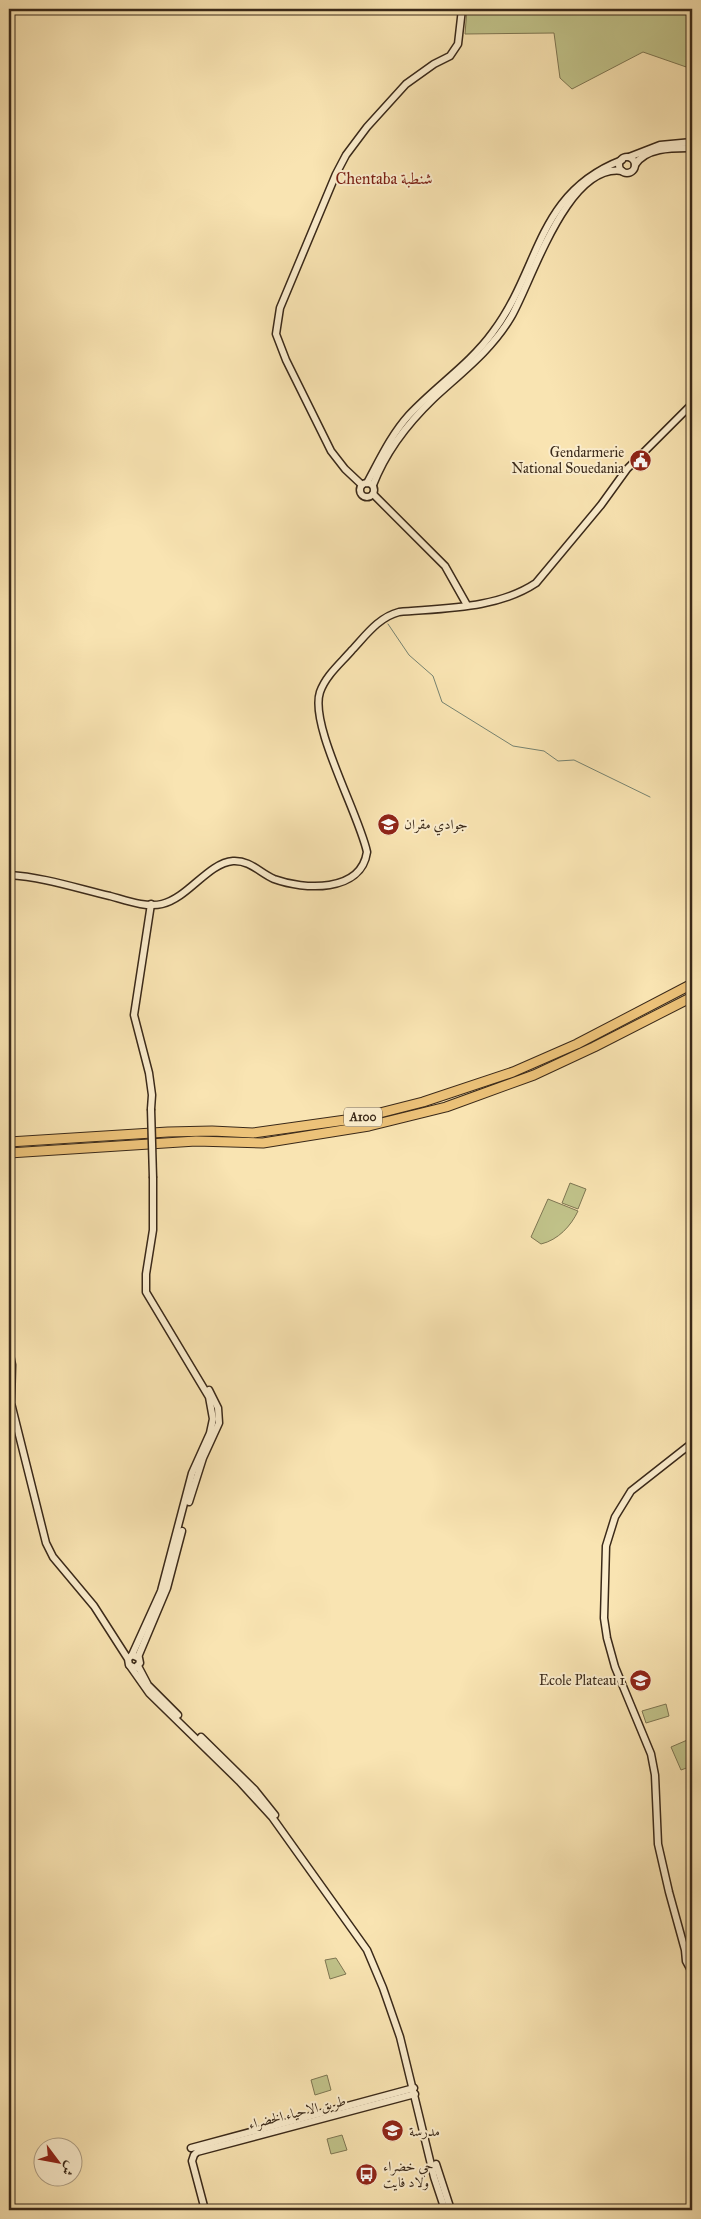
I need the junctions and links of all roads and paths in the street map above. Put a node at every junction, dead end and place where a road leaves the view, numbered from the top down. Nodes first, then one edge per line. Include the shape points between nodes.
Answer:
1 (462, 9) edge
2 (692, 142) edge
3 (692, 148) edge
4 (625, 159) junction
5 (635, 166) junction
6 (622, 171) junction
7 (692, 404) edge
8 (367, 484) junction
9 (373, 494) junction
10 (467, 606) junction
11 (9, 875) edge
12 (151, 904) junction
13 (692, 984) edge
14 (692, 997) edge
15 (9, 1142) edge
16 (9, 1153) edge
17 (9, 1350) edge
18 (692, 1443) edge
19 (132, 1659) junction
20 (692, 1972) edge
21 (414, 2091) junction
22 (300, 2122) junction
23 (191, 2148) dead end
24 (205, 2210) edge
25 (445, 2210) edge
26 (451, 2210) edge

1 - 8 main road via 458,44 450,56 406,84 344,158 276,324 276,334 286,360 327,444 345,469
2 - 4 main road via 653,147
3 - 5 main road via 656,151 643,157
4 - 5 main road via 633,160
4 - 6 main road via 620,167
4 - 8 main road via 592,175 566,196 497,328 471,358 402,424
5 - 6 main road via 631,172
6 - 8 main road via 612,171 596,178 570,202 547,240 504,329 488,349 408,425
7 - 10 main road via 627,469 536,583 507,596
8 - 9 main road
8 - 9 main road via 360,490 362,495 368,497
9 - 10 main road via 445,566
10 - 12 main road via 388,615 332,671 322,687 318,701 319,717 367,852 364,865 357,874 342,883 302,885 271,878 242,861 227,862 171,900
11 - 12 main road
12 - 19 main road, bridge via 134,1016 152,1095 152,1230 146,1281 215,1400 219,1419 192,1490 167,1588
13 - 15 highway, A100 via 577,1044 513,1072 423,1102 360,1118 253,1133 168,1132
14 - 16 highway, A100 via 534,1075 446,1107 376,1125 263,1143 196,1142
17 - 19 main road via 11,1403 46,1543 52,1557 94,1606
18 - 20 main road via 631,1491 615,1517 606,1546 604,1609 615,1667 651,1754 656,1775 658,1844 686,1961
19 - 21 main road via 148,1693 272,1817 359,1938 374,1963 388,2000
19 - 26 main road via 151,1689 268,1806 370,1948 402,2031 437,2170
21 - 22 main road
21 - 25 main road
22 - 23 main road
22 - 24 main road, طريق الاحياء الخضراء via 194,2155 193,2163

